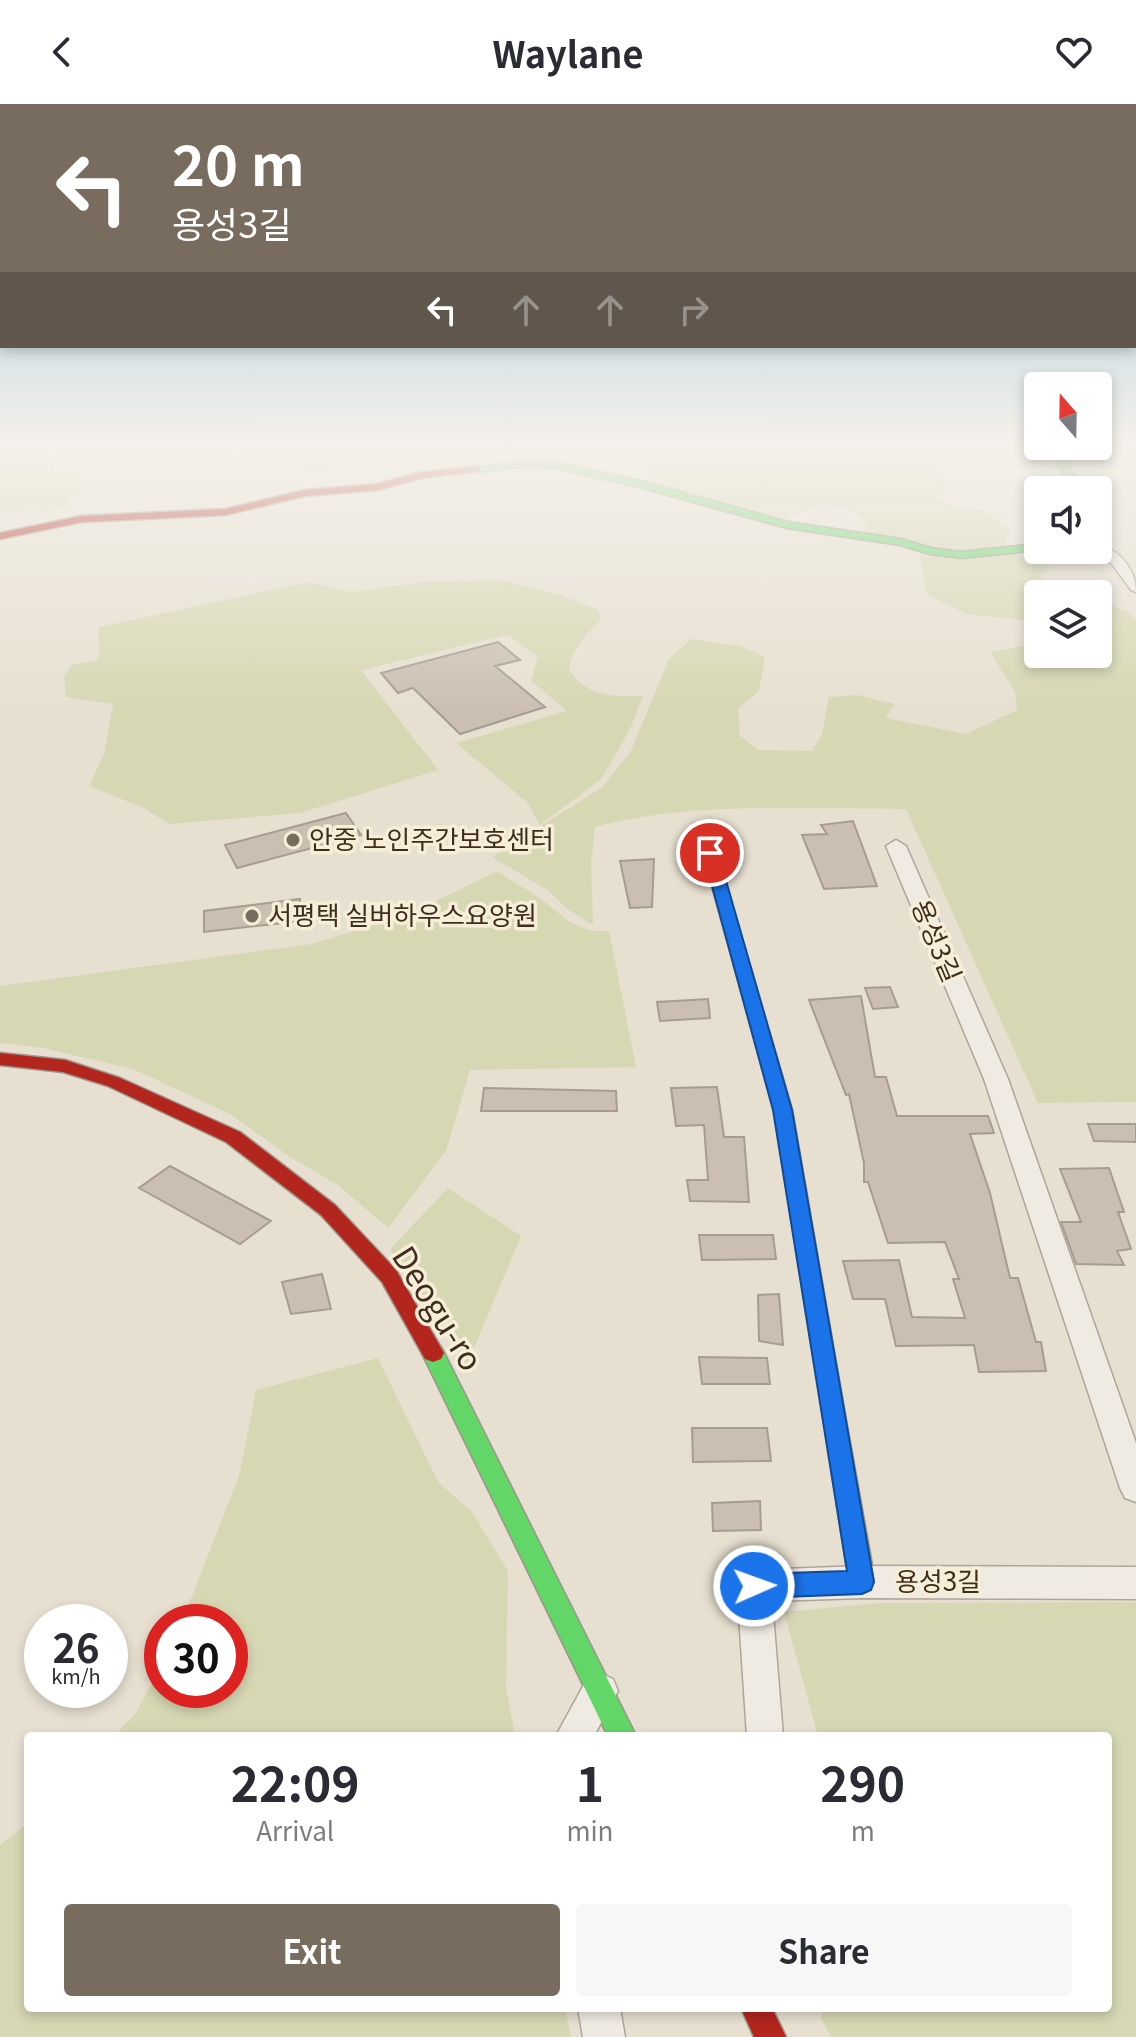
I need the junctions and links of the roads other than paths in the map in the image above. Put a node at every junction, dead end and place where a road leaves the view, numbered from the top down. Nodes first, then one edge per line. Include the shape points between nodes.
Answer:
1 (835, 532) edge
2 (1024, 548) edge
3 (1112, 558) edge
4 (1136, 587) edge
5 (896, 846) dead end
6 (710, 853) dead end
7 (0, 1059) edge
8 (1136, 1488) edge
9 (862, 1582) junction
10 (1136, 1583) edge
11 (600, 1691) junction
12 (576, 1732) edge
13 (620, 1732) edge
14 (765, 1732) edge
15 (600, 2012) edge
16 (758, 2012) edge
17 (604, 2037) edge
18 (770, 2037) edge

1 - 2 street via 961,555
3 - 4 street
5 - 8 street, 용성3길 via 996,1079
6 - 9 street, 용성3길 via 783,1110
7 - 11 street, Deogu-ro via 65,1066 114,1082 233,1137 328,1210 389,1276 427,1341
9 - 10 street, 용성3길
9 - 14 street via 754,1586
11 - 12 street
11 - 13 street, Deogu-ro
15 - 17 street
16 - 18 street

